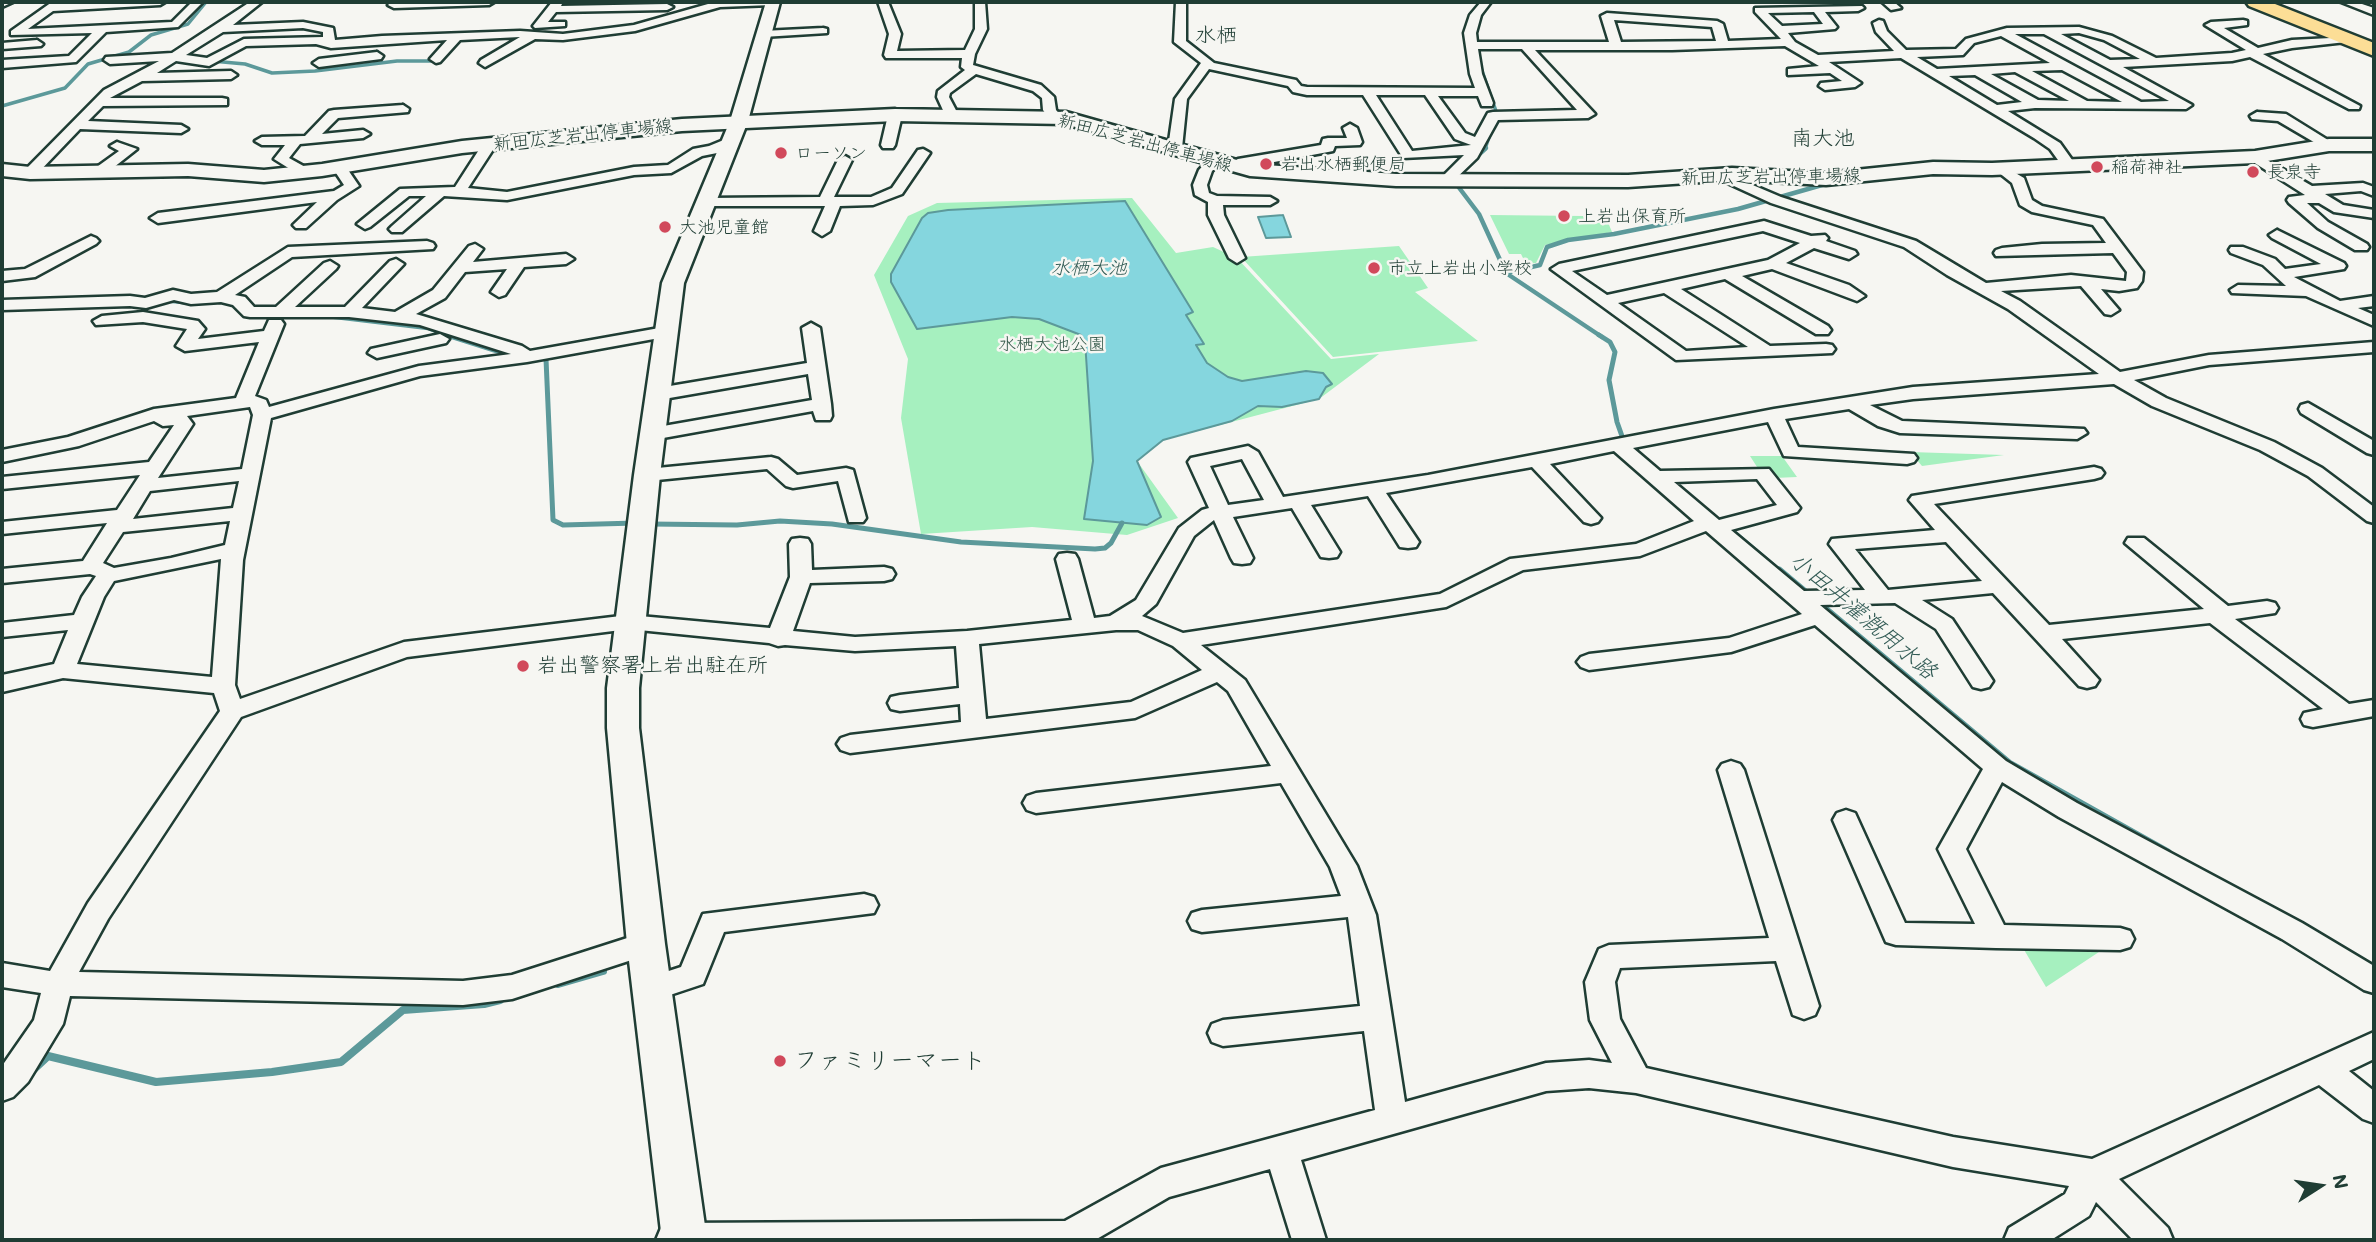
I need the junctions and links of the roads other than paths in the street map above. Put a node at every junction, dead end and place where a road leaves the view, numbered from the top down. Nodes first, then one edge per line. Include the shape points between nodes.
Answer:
1 (160, 2) edge
2 (198, 2) edge
3 (257, 2) edge
4 (397, 2) edge
5 (489, 2) edge
6 (773, 2) edge
7 (883, 2) edge
8 (980, 2) edge
9 (1181, 2) edge
10 (1486, 2) edge
11 (2255, 2) edge
12 (2346, 2) edge
13 (668, 4) edge
14 (55, 5) edge
15 (555, 6) edge
16 (1707, 8) dead end
17 (1858, 8) dead end
18 (1817, 9) junction
19 (190, 12) junction
20 (2374, 12) edge
21 (830, 18) dead end
22 (33, 20) junction
23 (1663, 20) junction
24 (1879, 23) dead end
25 (2243, 23) dead end
26 (1717, 24) junction
27 (262, 28) junction
28 (102, 29) junction
29 (220, 29) junction
30 (1779, 30) junction
31 (2046, 31) junction
32 (2002, 32) junction
33 (15, 33) junction
34 (763, 34) junction
35 (533, 35) junction
36 (457, 36) junction
37 (2, 38) edge
38 (382, 38) junction
39 (318, 41) junction
40 (89, 42) junction
41 (1787, 42) junction
42 (2359, 42) edge
43 (244, 43) junction
44 (1475, 45) junction
45 (1501, 45) junction
46 (1723, 45) junction
47 (2, 46) edge
48 (1525, 46) junction
49 (1616, 46) junction
50 (1672, 46) junction
51 (1982, 48) junction
52 (2374, 50) edge
53 (1944, 52) junction
54 (2255, 53) junction
55 (969, 54) junction
56 (1903, 54) junction
57 (173, 57) junction
58 (436, 59) dead end
59 (1816, 59) junction
60 (110, 60) dead end
61 (2155, 61) junction
62 (1507, 62) dead end
63 (319, 63) dead end
64 (485, 63) dead end
65 (2, 64) edge
66 (2107, 64) junction
67 (1208, 65) junction
68 (2063, 65) junction
69 (2016, 67) junction
70 (1831, 68) junction
71 (973, 70) junction
72 (1976, 70) junction
73 (1792, 72) dead end
74 (1936, 73) junction
75 (231, 75) dead end
76 (140, 77) junction
77 (1825, 86) dead end
78 (114, 90) junction
79 (1367, 91) junction
80 (1429, 92) junction
81 (1483, 92) junction
82 (98, 102) junction
83 (197, 102) junction
84 (222, 102) dead end
85 (2035, 104) junction
86 (2085, 104) junction
87 (2137, 106) junction
88 (2354, 106) dead end
89 (403, 109) dead end
90 (1994, 109) junction
91 (895, 115) junction
92 (952, 116) junction
93 (1498, 116) junction
94 (2257, 116) dead end
95 (1055, 117) junction
96 (738, 121) junction
97 (76, 125) junction
98 (1350, 128) dead end
99 (181, 129) dead end
100 (363, 134) dead end
101 (303, 140) junction
102 (262, 141) dead end
103 (731, 141) junction
104 (489, 145) junction
105 (888, 145) dead end
106 (2329, 145) junction
107 (2374, 145) edge
108 (117, 146) dead end
109 (1477, 147) junction
110 (1175, 148) junction
111 (923, 153) dead end
112 (2255, 157) junction
113 (845, 160) dead end
114 (1222, 164) junction
115 (2068, 164) junction
116 (339, 167) junction
117 (2000, 168) junction
118 (3, 172) edge
119 (99, 172) junction
120 (30, 173) junction
121 (294, 173) junction
122 (1717, 175) junction
123 (1445, 181) junction
124 (442, 190) junction
125 (459, 191) junction
126 (2307, 191) junction
127 (2374, 192) edge
128 (332, 196) junction
129 (2322, 198) junction
130 (1215, 200) junction
131 (830, 201) junction
132 (1270, 201) dead end
133 (708, 202) junction
134 (2374, 214) edge
135 (158, 218) dead end
136 (1844, 223) junction
137 (365, 224) dead end
138 (301, 225) dead end
139 (397, 229) dead end
140 (822, 231) dead end
141 (2277, 235) dead end
142 (91, 241) dead end
143 (1813, 242) junction
144 (427, 246) dead end
145 (2361, 247) dead end
146 (2116, 248) junction
147 (474, 249) dead end
148 (2237, 250) dead end
149 (2002, 253) dead end
150 (1849, 254) dead end
151 (1237, 258) dead end
152 (566, 259) dead end
153 (396, 264) dead end
154 (517, 264) junction
155 (1773, 264) junction
156 (330, 266) dead end
157 (460, 268) junction
158 (1728, 274) junction
159 (2282, 274) junction
160 (2, 276) edge
161 (2085, 281) junction
162 (1667, 287) junction
163 (1984, 288) junction
164 (2238, 290) dead end
165 (2306, 291) junction
166 (499, 292) dead end
167 (1857, 296) dead end
168 (221, 297) junction
169 (1604, 301) junction
170 (2374, 301) edge
171 (2, 304) edge
172 (2338, 306) junction
173 (145, 310) junction
174 (2111, 310) dead end
175 (349, 312) junction
176 (398, 317) junction
177 (102, 321) dead end
178 (2374, 321) edge
179 (276, 322) junction
180 (811, 328) dead end
181 (1822, 330) dead end
182 (666, 332) junction
183 (440, 339) dead end
184 (2374, 347) edge
185 (1826, 349) dead end
186 (1767, 352) junction
187 (527, 357) junction
188 (817, 367) junction
189 (2117, 378) junction
190 (388, 379) junction
191 (658, 394) junction
192 (243, 402) junction
193 (1853, 403) junction
194 (2308, 410) dead end
195 (262, 415) junction
196 (1774, 415) junction
197 (128, 424) junction
198 (2077, 433) dead end
199 (652, 434) junction
200 (1627, 444) junction
201 (2374, 449) edge
202 (11, 455) edge
203 (1907, 458) dead end
204 (1537, 461) junction
205 (2094, 473) dead end
206 (252, 474) junction
207 (647, 475) junction
208 (147, 477) junction
209 (1661, 477) junction
210 (2, 481) edge
211 (1373, 489) junction
212 (2374, 496) edge
213 (2348, 497) junction
214 (1298, 500) junction
215 (1276, 503) junction
216 (1222, 512) junction
217 (243, 513) junction
218 (2374, 517) edge
219 (856, 518) dead end
220 (1591, 518) dead end
221 (120, 521) junction
222 (1719, 525) junction
223 (2, 528) edge
224 (1952, 535) junction
225 (1408, 542) dead end
226 (2136, 543) dead end
227 (800, 544) dead end
228 (235, 549) junction
229 (1329, 552) dead end
230 (1242, 558) dead end
231 (1067, 559) dead end
232 (99, 571) junction
233 (884, 574) dead end
234 (2, 576) edge
235 (801, 577) junction
236 (1999, 586) junction
237 (1891, 596) junction
238 (1826, 608) junction
239 (2267, 608) dead end
240 (2219, 614) junction
241 (85, 621) junction
242 (629, 622) junction
243 (1116, 623) junction
244 (1085, 626) junction
245 (2, 630) edge
246 (2044, 633) junction
247 (967, 638) junction
248 (778, 639) junction
249 (1181, 641) junction
250 (1589, 663) dead end
251 (63, 670) junction
252 (1219, 671) junction
253 (2087, 680) dead end
254 (1981, 681) dead end
255 (2, 684) edge
256 (971, 694) junction
257 (228, 698) junction
258 (900, 703) dead end
259 (2374, 708) edge
260 (2346, 714) junction
261 (2314, 719) dead end
262 (974, 729) junction
263 (850, 744) dead end
264 (1997, 767) junction
265 (1731, 770) dead end
266 (1289, 773) junction
267 (1036, 803) dead end
268 (1846, 820) dead end
269 (864, 905) dead end
270 (1358, 905) junction
271 (1202, 921) dead end
272 (1997, 937) junction
273 (2120, 939) dead end
274 (646, 944) junction
275 (1787, 949) junction
276 (2, 975) edge
277 (2374, 981) edge
278 (58, 984) junction
279 (652, 989) junction
280 (1804, 1006) dead end
281 (1377, 1017) junction
282 (1223, 1033) dead end
283 (2374, 1045) edge
284 (2322, 1069) junction
285 (1636, 1079) junction
286 (2, 1087) edge
287 (2374, 1109) edge
288 (1392, 1120) junction
289 (1282, 1152) junction
290 (2093, 1175) junction
291 (1064, 1239) edge
292 (674, 1240) edge
293 (684, 1240) edge
294 (1309, 1240) edge
295 (2021, 1240) edge
296 (2156, 1240) edge

1 - 14 street
2 - 19 street
3 - 29 street
4 - 5 street via 394,5
6 - 34 street
6 - 35 street via 719,4 635,28 563,37
7 - 55 street via 895,34 890,55
8 - 55 street via 981,29
9 - 67 street via 1181,42
10 - 44 street via 1470,33
11 - 42 main road
12 - 20 street
13 - 15 street
13 - 15 street via 662,15 539,26
14 - 22 street
16 - 26 street
17 - 18 street
18 - 30 street via 1831,27
18 - 30 street via 1759,10
19 - 22 street
19 - 28 street via 174,25
21 - 34 street via 822,36
22 - 33 street
23 - 26 street
23 - 49 street via 1607,16
23 - 50 street
24 - 56 street
25 - 54 street via 2211,25
26 - 46 street
27 - 29 street
27 - 39 street via 303,25 328,30 329,40
27 - 43 street
28 - 33 street
28 - 40 street
29 - 57 street
30 - 41 street
31 - 32 street
31 - 61 street via 2070,30 2108,38
31 - 66 street
32 - 51 street
32 - 68 street
33 - 37 street
34 - 96 street
35 - 36 street
35 - 64 street
36 - 38 street
36 - 58 street
38 - 39 street via 331,44
38 - 63 street via 376,59
39 - 43 street
40 - 47 street
40 - 65 street via 72,59
41 - 46 street
41 - 59 street
42 - 52 main road
42 - 54 street via 2292,44
43 - 57 street via 209,62
44 - 45 street
44 - 81 street via 1476,74
45 - 48 street
45 - 62 street
46 - 50 street
48 - 49 street
48 - 93 street via 1588,114
49 - 50 street
51 - 53 street
51 - 69 street
53 - 56 street
53 - 72 street
54 - 61 street
54 - 88 street
55 - 71 street via 967,67
56 - 59 street
56 - 74 street
57 - 60 street
57 - 76 street
59 - 70 street
61 - 66 street
66 - 68 street
66 - 87 street via 2186,105
67 - 79 street via 1292,83 1307,91
67 - 110 street via 1181,99
68 - 69 street
68 - 87 street
69 - 72 street
69 - 86 street
70 - 73 street
70 - 77 street via 1854,83
71 - 92 street via 944,91
71 - 95 street via 1037,88 1048,97
72 - 74 street
72 - 85 street
74 - 90 street
75 - 76 street
76 - 78 street
78 - 82 street
78 - 83 street via 206,91
79 - 80 street
79 - 109 street via 1408,155
80 - 81 street
80 - 109 street via 1460,136
81 - 93 street
82 - 83 street
82 - 97 street
83 - 84 street
85 - 86 street
85 - 90 street
86 - 87 street
89 - 101 street via 334,114
90 - 115 street via 2054,146
91 - 92 main road, 新田広芝岩出停車場線
91 - 96 main road, 新田広芝岩出停車場線
91 - 105 street
92 - 95 main road, 新田広芝岩出停車場線
93 - 109 street
94 - 106 street via 2281,117
95 - 110 main road, 新田広芝岩出停車場線
96 - 103 street
96 - 104 main road, 新田広芝岩出停車場線
97 - 99 street
97 - 120 street
98 - 114 street via 1355,142 1328,142 1328,148
100 - 101 street
101 - 102 street
101 - 121 street via 281,159 300,168
103 - 125 street via 698,152 671,169 507,196
103 - 133 street
104 - 116 main road, 新田広芝岩出停車場線
104 - 125 street
106 - 107 main road, 新田広芝岩出停車場線
106 - 112 main road, 新田広芝岩出停車場線
108 - 119 street via 131,149
109 - 123 street
110 - 114 main road, 新田広芝岩出停車場線
111 - 131 street via 897,191 873,201
112 - 115 main road, 新田広芝岩出停車場線
112 - 126 street
113 - 131 street
114 - 123 main road, 新田広芝岩出停車場線 via 1286,174
114 - 130 street via 1206,170 1199,185 1202,195
115 - 117 main road, 新田広芝岩出停車場線
116 - 121 main road, 新田広芝岩出停車場線
116 - 128 street via 352,186
117 - 122 main road, 新田広芝岩出停車場線 via 1933,168 1826,178
117 - 146 street via 2019,181 2025,202 2037,209 2098,222
118 - 120 main road, 新田広芝岩出停車場線
119 - 120 main road, 新田広芝岩出停車場線
119 - 121 main road, 新田広芝岩出停車場線
122 - 123 main road, 新田広芝岩出停車場線 via 1628,181
122 - 136 street
124 - 125 street
124 - 137 street via 405,192
124 - 139 street
126 - 127 street via 2363,187
126 - 129 street
128 - 135 street
128 - 138 street
129 - 134 street via 2339,209
129 - 145 street via 2294,200 2323,225
130 - 132 street
130 - 151 street via 1216,215
131 - 133 street
131 - 140 street
133 - 182 street via 673,283
136 - 143 street
136 - 163 street via 1910,244
141 - 159 street via 2338,266
142 - 160 street via 29,274
143 - 150 street
143 - 155 street
143 - 169 street via 1764,226 1559,270
144 - 168 street via 288,252
146 - 149 street
146 - 161 street via 2135,272 2131,285
147 - 157 street
148 - 159 street via 2269,262
152 - 154 street
153 - 175 street
154 - 157 street
154 - 166 street
155 - 158 street
155 - 167 street
156 - 179 street
157 - 176 street via 439,294
158 - 162 street
158 - 181 street
159 - 165 street
161 - 163 street
161 - 174 street
162 - 169 street
162 - 186 street
163 - 189 street
164 - 165 street
165 - 172 street
168 - 173 street via 173,296
168 - 179 street via 239,301 250,312
169 - 186 street via 1682,356
170 - 172 street
171 - 173 street via 131,300
172 - 178 street
173 - 177 street
173 - 179 street via 192,324 197,329 185,346
175 - 176 street
175 - 179 street
176 - 187 street via 447,327
179 - 192 street
180 - 188 street
182 - 187 street
182 - 191 street
183 - 190 street via 374,347
184 - 189 street via 2209,360
185 - 186 street
187 - 190 street
188 - 191 street
188 - 199 street via 822,410
189 - 193 street via 1913,393
189 - 213 street via 2159,402 2267,446 2315,472
190 - 195 street
191 - 199 street
192 - 195 street via 259,404
192 - 197 street via 154,415
193 - 196 street
193 - 198 street via 1900,427
194 - 201 street
195 - 206 street
196 - 200 street
196 - 203 street via 1791,452
197 - 202 street
197 - 208 street via 180,419 184,424
199 - 207 street
200 - 204 street
200 - 209 street
202 - 210 street
204 - 211 street
204 - 220 street
205 - 224 street via 1919,500
206 - 208 street
206 - 217 street
207 - 219 street via 771,463 793,482 846,474
207 - 242 street
208 - 210 street
208 - 221 street
209 - 222 street
209 - 222 street via 1762,473 1790,508
211 - 214 street
211 - 225 street
212 - 213 street
213 - 218 street
214 - 215 street
214 - 229 street
215 - 216 street
215 - 216 street via 1248,452 1198,462
216 - 230 street
216 - 243 street via 1209,514 1186,532 1145,604
217 - 221 street
217 - 228 street
221 - 223 street
221 - 232 street
222 - 238 street via 1798,598
222 - 249 street via 1640,550 1518,564 1446,600
224 - 236 street
224 - 237 street via 1840,544
226 - 240 street
227 - 235 street
228 - 232 street via 171,565
228 - 257 street
231 - 244 street
232 - 234 street
232 - 241 street
233 - 235 street
235 - 248 street
236 - 237 street
236 - 246 street
237 - 238 street
237 - 254 street via 1944,624
238 - 250 street via 1731,645
238 - 264 street
239 - 240 street
240 - 246 street
240 - 260 street
241 - 245 street
241 - 251 street
242 - 248 street
242 - 257 street via 404,650
242 - 274 street via 623,728
243 - 244 street
243 - 249 street via 1140,623
244 - 247 street
246 - 253 street
247 - 248 street via 855,644
247 - 256 street
249 - 252 street
251 - 255 street
251 - 257 street via 179,683
252 - 262 street via 1135,710
252 - 266 street via 1237,686
256 - 258 street
256 - 262 street
257 - 278 street
259 - 260 street
260 - 261 street
262 - 263 street
264 - 272 street via 1952,849
264 - 277 street
265 - 275 street
266 - 267 street
266 - 270 street via 1343,866
268 - 272 street via 1896,934
269 - 279 street via 713,922 693,975
270 - 271 street
270 - 281 street
272 - 273 street
274 - 278 street via 512,986 463,993
274 - 279 street
275 - 280 street
275 - 285 street via 1609,957 1600,982 1605,1020
276 - 278 street
278 - 286 street via 48,1024
279 - 293 street
281 - 282 street
281 - 288 street
283 - 284 street
284 - 287 street
284 - 290 street
285 - 288 street via 1589,1074 1546,1077
285 - 290 street via 1953,1152
288 - 289 street
289 - 291 street via 1161,1184
289 - 294 street
290 - 295 street via 2077,1205
290 - 296 street
291 - 293 street
292 - 293 street

